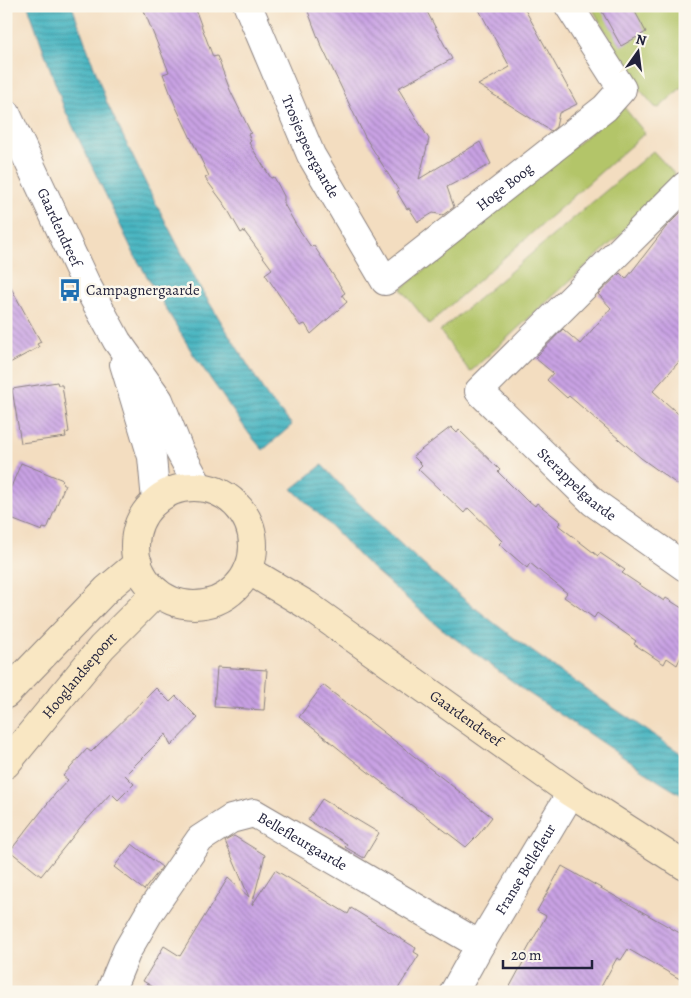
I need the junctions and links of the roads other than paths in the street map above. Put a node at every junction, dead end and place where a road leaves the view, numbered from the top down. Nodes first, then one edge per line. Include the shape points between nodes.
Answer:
1 (248, 6) edge
2 (569, 6) edge
3 (6, 113) edge
4 (685, 186) edge
5 (385, 281) joint
6 (116, 341) junction
7 (199, 487) junction
8 (156, 501) junction
9 (138, 563) junction
10 (685, 567) edge
11 (248, 570) junction
12 (157, 592) junction
13 (6, 694) edge
14 (6, 764) edge
15 (571, 793) junction
16 (685, 866) edge
17 (480, 944) junction
18 (110, 992) edge
19 (454, 992) edge

1 - 5 street, Trosjespeergaarde via 311,155
2 - 5 street, Hoge Boog via 622,89 605,108
3 - 6 street, Gaardendreef
4 - 10 street, Sterappelgaarde via 479,391 593,502
6 - 7 street, Gaardendreef via 159,400 179,450
6 - 8 street, Gaardendreef via 152,457
7 - 8 street via 178,489
7 - 11 street via 225,496 246,519 253,543
8 - 9 street via 147,510 137,531
9 - 12 street via 144,577
9 - 13 street via 107,590
11 - 12 street via 233,590 213,602 192,604 173,601
11 - 15 street, Gaardendreef via 307,605
12 - 14 street, Hooglandsepoort via 102,647
15 - 16 street, Gaardendreef
15 - 17 street, Franse Bellefleur
17 - 18 street, Bellefleurgaarde via 254,813 231,819 200,839 148,913
17 - 19 street, Franse Bellefleur

